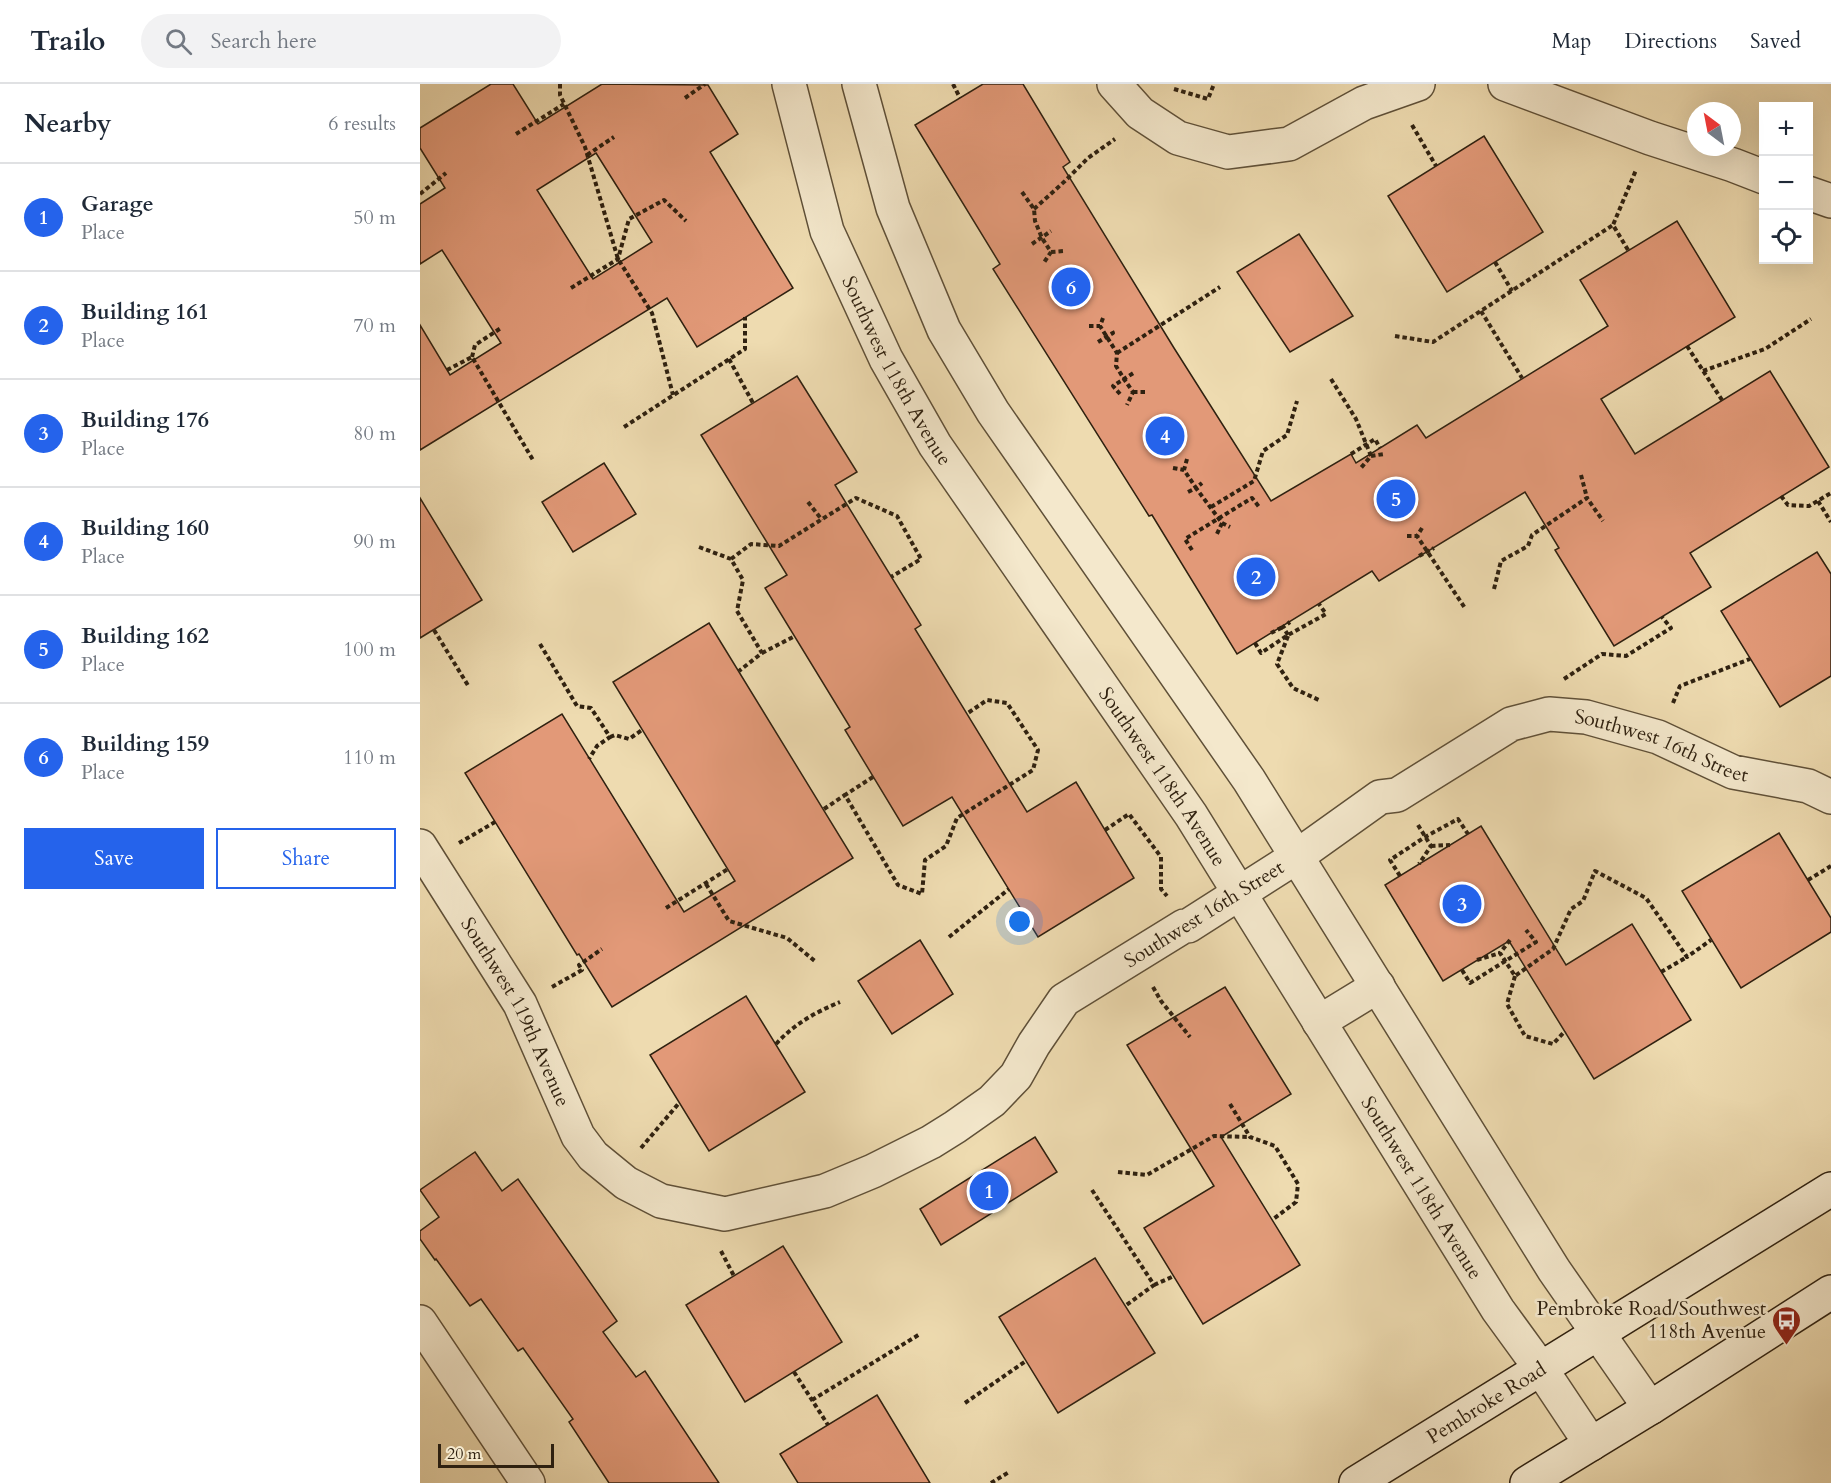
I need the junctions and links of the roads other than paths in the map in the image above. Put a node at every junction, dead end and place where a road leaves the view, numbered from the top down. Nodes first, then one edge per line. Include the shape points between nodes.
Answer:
1 (789, 84) edge
2 (859, 84) edge
3 (1114, 84) edge
4 (1418, 84) edge
5 (1505, 84) edge
6 (1759, 175) edge
7 (1813, 195) edge
8 (1831, 201) edge
9 (1831, 797) edge
10 (423, 857) edge
11 (1296, 857) junction
12 (1238, 894) junction
13 (1378, 986) junction
14 (1319, 1022) junction
15 (620, 1180) joint
16 (1831, 1189) edge
17 (1831, 1292) edge
18 (420, 1322) edge
19 (1599, 1333) junction
20 (1540, 1369) junction
21 (1650, 1408) junction
22 (1591, 1444) junction
23 (528, 1483) edge
24 (1356, 1483) edge
25 (1527, 1483) edge

1 - 12 street, Southwest 118th Avenue via 827,231 886,359 935,445 1191,814
2 - 11 street via 893,208 944,330 993,412 1249,780
3 - 4 street via 1140,113 1178,138 1228,152 1289,144 1364,103
5 - 6 street
7 - 8 street
9 - 11 street, Southwest 16th Street via 1808,786 1733,772 1658,737 1586,717 1549,714 1511,724 1397,795 1380,797
10 - 15 street, Southwest 119th Avenue via 520,1004 578,1136
11 - 12 street, Southwest 16th Street
11 - 13 street
12 - 14 street, Southwest 118th Avenue
12 - 15 street, Southwest 16th Street via 1064,1000 1016,1076 992,1101 931,1142 873,1171 825,1191 725,1214 661,1201
13 - 14 street
13 - 19 street via 1554,1270
14 - 20 street, Southwest 118th Avenue via 1498,1310
16 - 19 street, Pembroke Road
17 - 21 street
18 - 23 street
19 - 20 street, Pembroke Road
19 - 21 street
20 - 22 street, Southwest 118th Avenue
20 - 24 street, Pembroke Road
21 - 22 street
22 - 25 street

